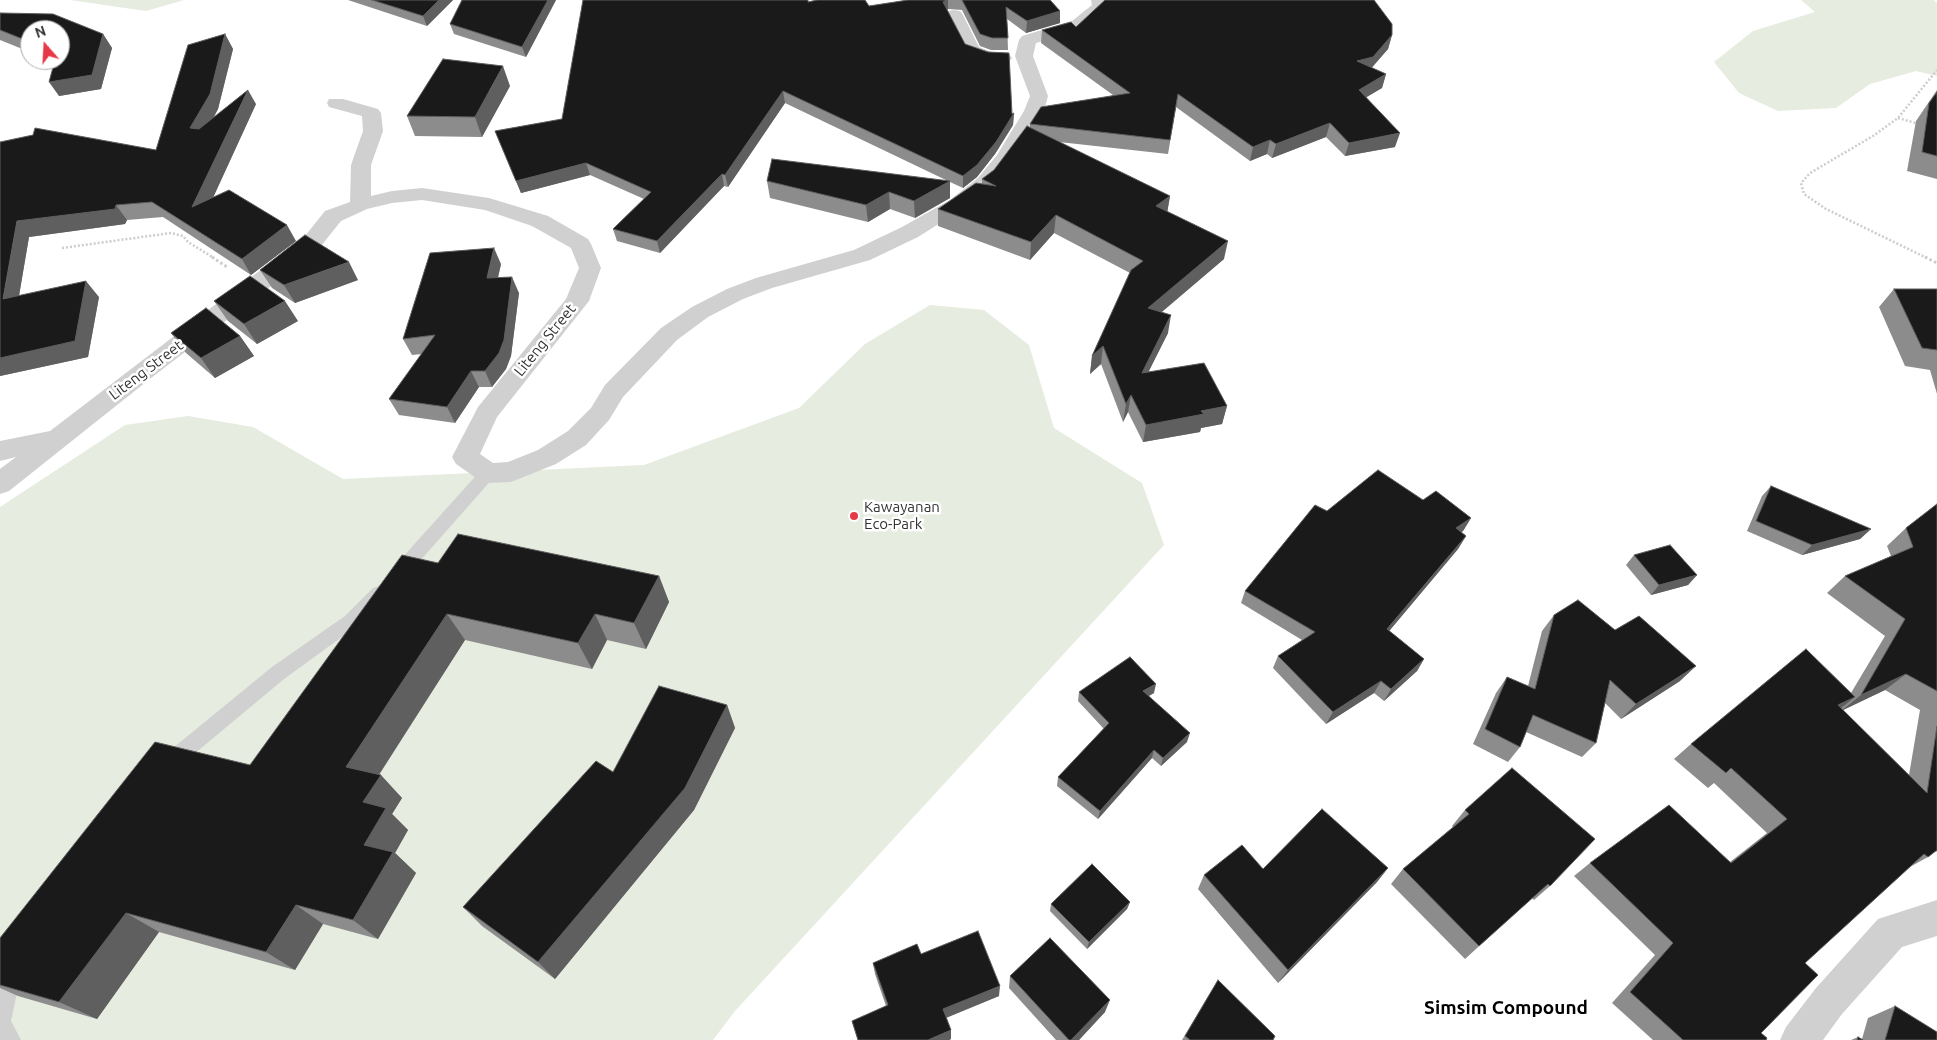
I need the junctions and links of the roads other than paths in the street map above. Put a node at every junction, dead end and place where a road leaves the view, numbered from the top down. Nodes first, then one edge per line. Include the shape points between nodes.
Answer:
1 (1099, 0) edge
2 (954, 15) dead end
3 (1024, 58) junction
4 (336, 103) dead end
5 (360, 205) junction
6 (56, 439) junction
7 (0, 451) edge
8 (488, 473) junction
9 (0, 484) edge
10 (152, 777) edge
11 (1937, 918) edge
12 (20, 949) edge
13 (0, 1020) edge
14 (0, 1026) edge
15 (10, 1040) edge
16 (1799, 1040) edge

1 - 3 street via 1100,6 1078,25 1028,40
2 - 3 street via 972,50 988,57
3 - 8 street via 1039,96 1034,111 1000,164 985,182 957,204 862,255 764,282 700,312 669,334 614,391 600,414 577,438 547,457 511,472
4 - 5 street via 371,113 374,131 361,165
5 - 6 street, Liteng Street via 333,216 313,241 258,286
5 - 8 street, Liteng Street via 422,194 489,204 540,221 580,244 590,268 577,302 487,413 465,457
6 - 7 street
6 - 9 street, Liteng Street
8 - 10 lane via 351,622 278,673
11 - 16 street via 1891,932
12 - 13 lane via 14,957
14 - 15 lane

